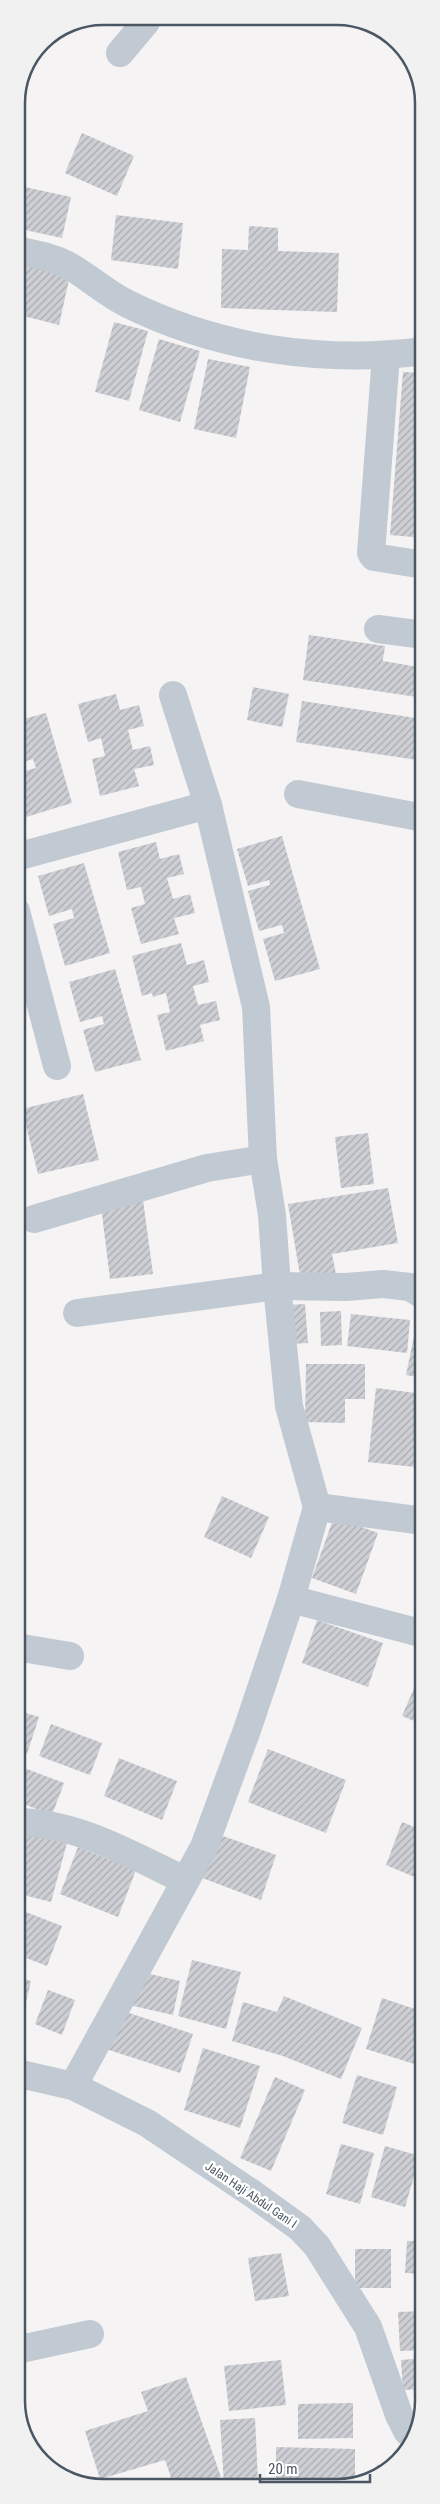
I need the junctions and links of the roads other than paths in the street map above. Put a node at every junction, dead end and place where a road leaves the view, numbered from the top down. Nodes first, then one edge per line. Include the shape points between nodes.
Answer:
1 (143, 25) edge
2 (120, 53) dead end
3 (25, 253) edge
4 (415, 352) edge
5 (386, 356) junction
6 (415, 564) edge
7 (378, 629) dead end
8 (415, 635) edge
9 (173, 695) dead end
10 (298, 794) dead end
11 (208, 806) junction
12 (415, 816) edge
13 (25, 855) edge
14 (25, 945) edge
15 (57, 1066) dead end
16 (263, 1159) junction
17 (34, 1219) dead end
18 (277, 1286) junction
19 (415, 1290) edge
20 (77, 1313) dead end
21 (317, 1508) junction
22 (415, 1520) edge
23 (290, 1599) junction
24 (415, 1632) edge
25 (25, 1648) edge
26 (70, 1656) dead end
27 (25, 1823) edge
28 (184, 1880) junction
29 (25, 2075) edge
30 (73, 2086) junction
31 (90, 2334) dead end
32 (25, 2348) edge
33 (408, 2433) edge

1 - 2 street
3 - 5 street via 69,266 128,304 216,339 320,356
4 - 5 street
5 - 6 street via 371,553 374,557
7 - 8 street
9 - 11 street
10 - 12 street
11 - 13 street
11 - 16 street via 256,1007
14 - 15 street
16 - 17 street via 199,1170
16 - 18 street via 272,1215
18 - 19 street via 383,1284
18 - 20 street
18 - 21 street via 289,1406
21 - 22 street
21 - 23 street
23 - 24 street
23 - 28 street via 207,1838
25 - 26 street
27 - 28 street via 45,1824 95,1839
28 - 30 street
29 - 30 street, Jalan Haji Abdul Gani I
30 - 33 street, Jalan Haji Abdul Gani I via 147,2123 300,2228 317,2246 368,2327
31 - 32 street

